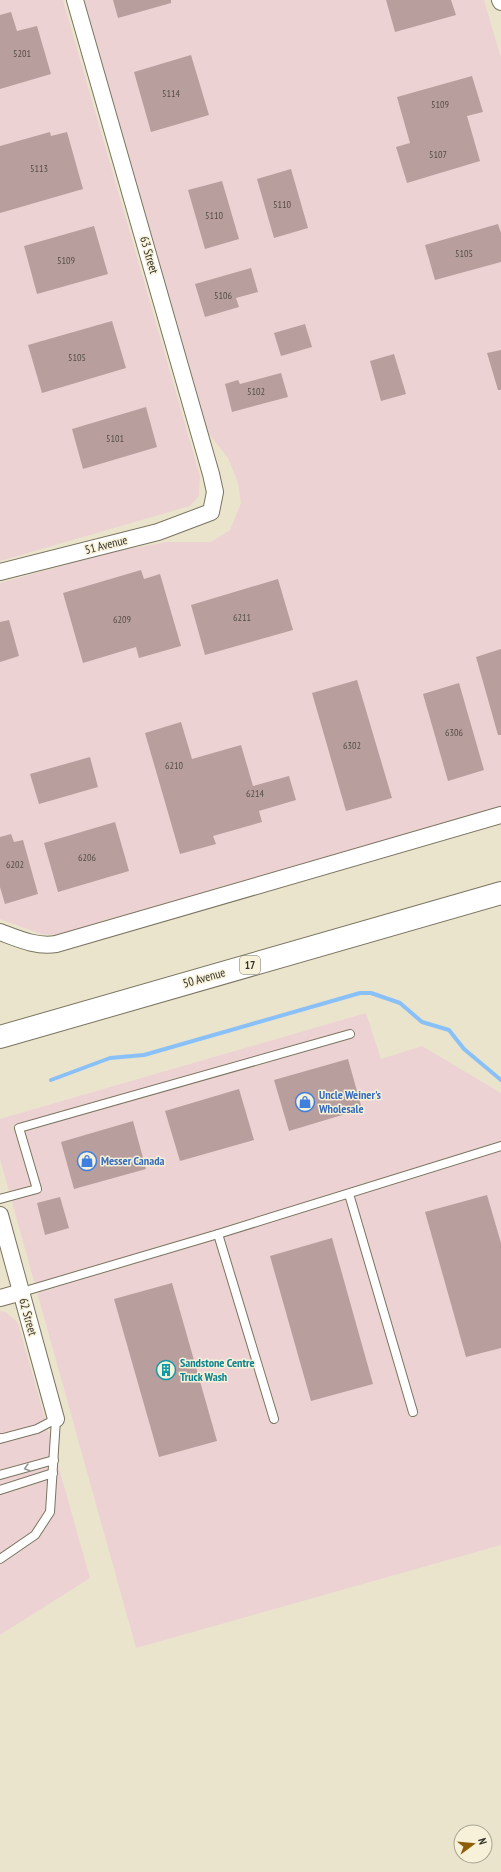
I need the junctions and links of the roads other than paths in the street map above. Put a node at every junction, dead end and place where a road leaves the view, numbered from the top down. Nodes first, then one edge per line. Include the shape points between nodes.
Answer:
1 (75, 0) edge
2 (211, 512) joint
3 (0, 572) edge
4 (501, 815) edge
5 (501, 893) edge
6 (0, 932) edge
7 (350, 1034) dead end
8 (0, 1037) edge
9 (501, 1146) edge
10 (349, 1194) junction
11 (0, 1199) edge
12 (0, 1214) edge
13 (218, 1234) junction
14 (22, 1292) junction
15 (0, 1298) edge
16 (413, 1412) dead end
17 (56, 1419) junction
18 (274, 1419) dead end
19 (0, 1438) edge
20 (54, 1460) junction
21 (54, 1473) junction
22 (0, 1475) edge
23 (0, 1490) edge
24 (0, 1559) edge

1 - 2 street, 63 Street via 211,474 215,492
2 - 3 street, 51 Avenue via 158,532
4 - 6 street via 56,944 36,945
5 - 8 main road, 50 Avenue / 17
7 - 11 lane via 20,1128 37,1189
9 - 10 lane
10 - 13 lane
10 - 16 lane
12 - 14 street, 62 Street
13 - 14 lane
13 - 18 lane
14 - 15 street
14 - 17 street, 62 Street
17 - 19 lane via 36,1429
17 - 20 lane
20 - 21 lane
20 -> 22 lane
21 - 23 lane
21 - 24 lane via 50,1512 35,1535

